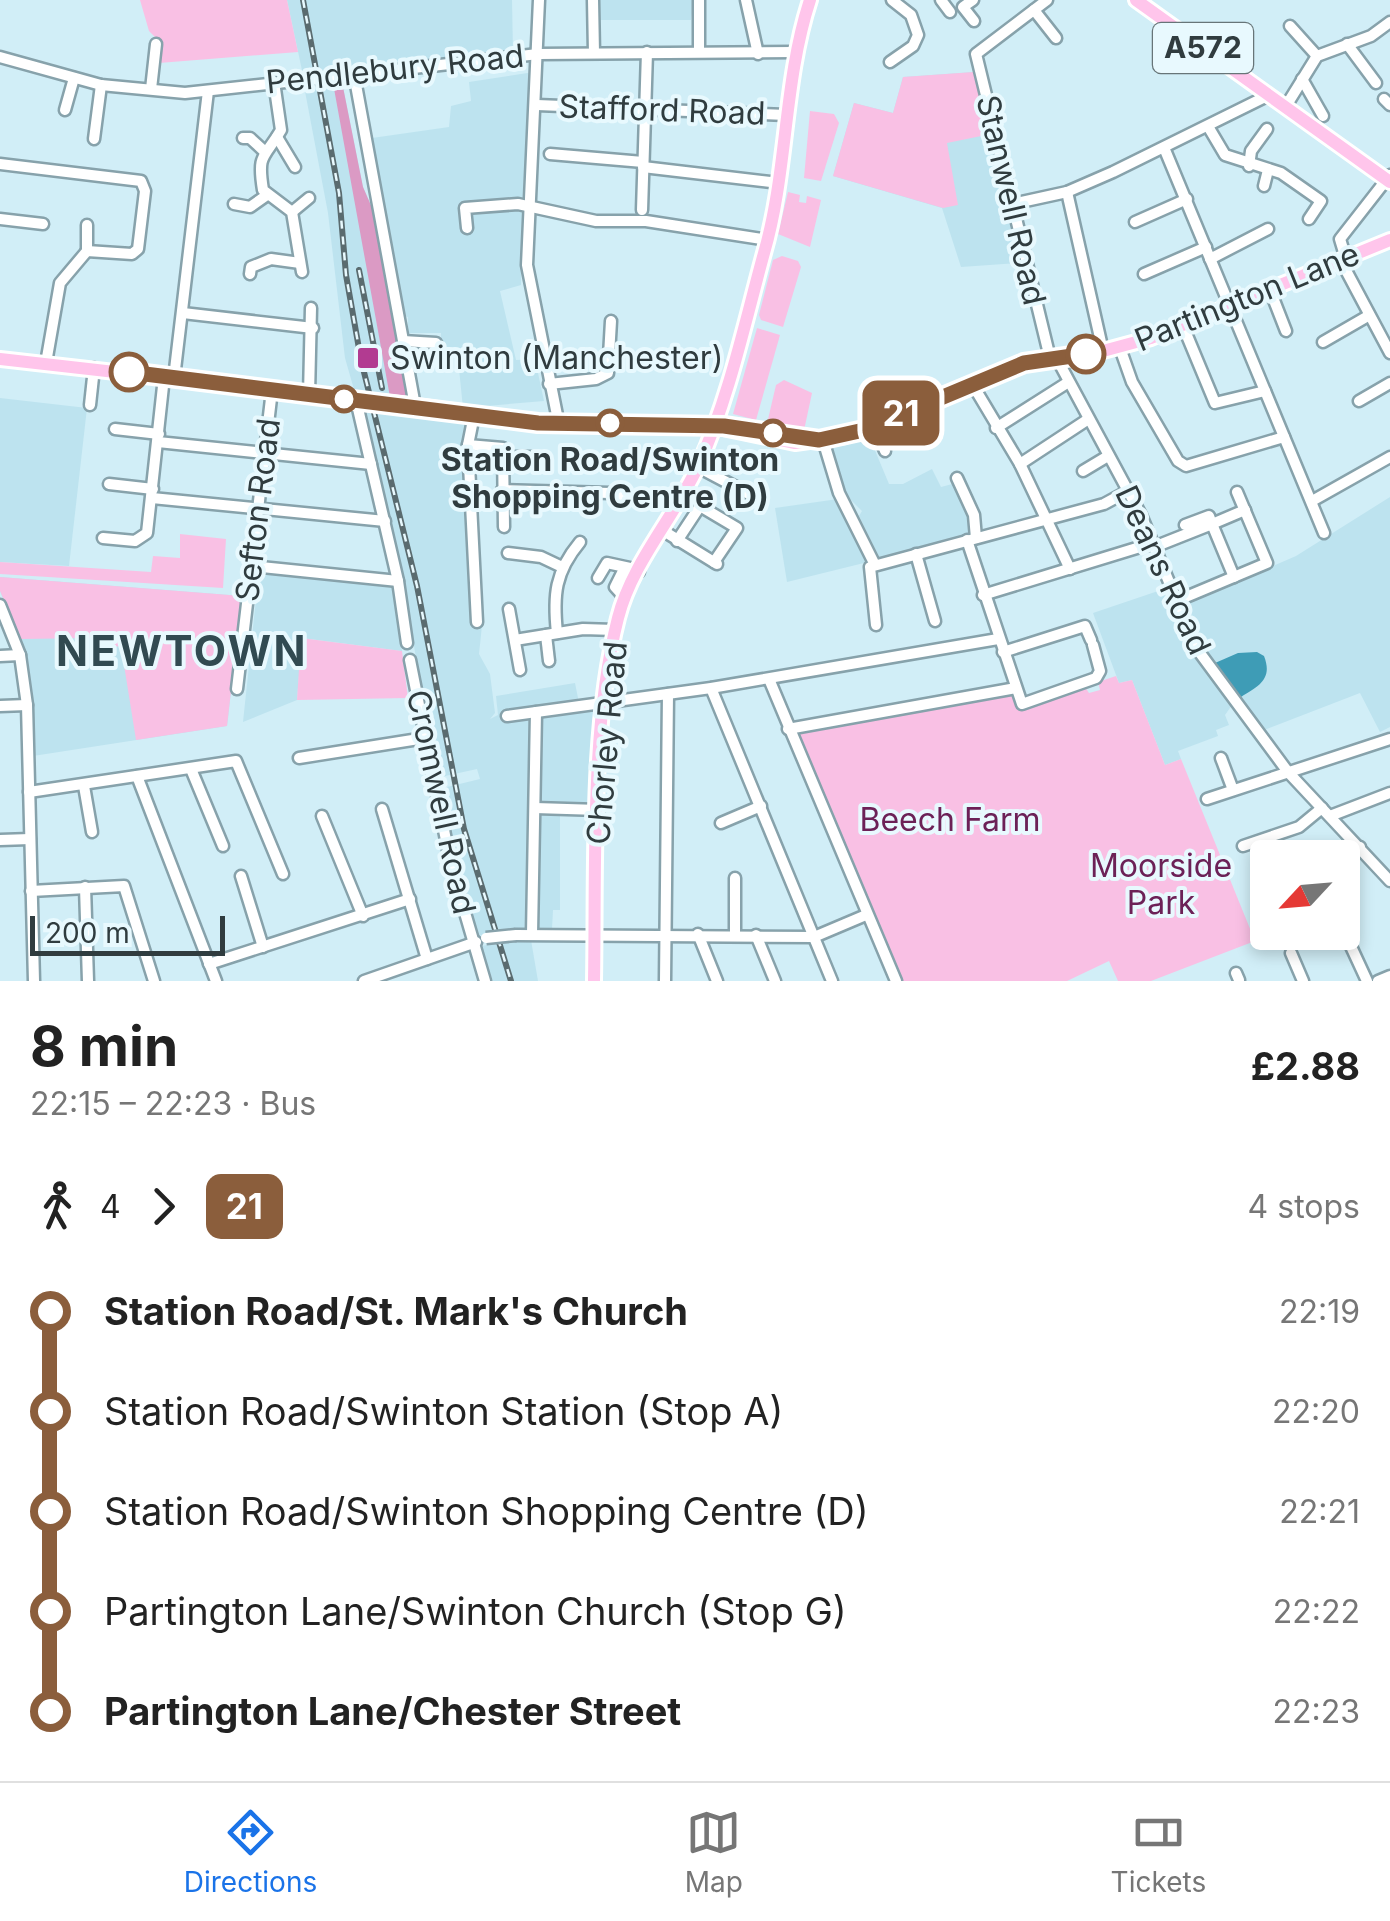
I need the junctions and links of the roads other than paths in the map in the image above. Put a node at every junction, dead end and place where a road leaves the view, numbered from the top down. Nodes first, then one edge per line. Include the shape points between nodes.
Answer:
1 (539, 0) edge
2 (594, 0) edge
3 (699, 0) edge
4 (746, 0) edge
5 (810, 0) edge
6 (892, 0) edge
7 (941, 0) edge
8 (972, 0) edge
9 (1047, 0) edge
10 (1137, 0) edge
11 (1034, 10) junction
12 (950, 12) dead end
13 (974, 21) dead end
14 (1390, 22) edge
15 (1290, 26) dead end
16 (1056, 38) dead end
17 (156, 44) dead end
18 (1347, 44) junction
19 (648, 52) junction
20 (698, 52) junction
21 (794, 52) junction
22 (594, 53) junction
23 (538, 54) junction
24 (758, 54) junction
25 (1316, 56) junction
26 (0, 57) edge
27 (890, 62) dead end
28 (348, 75) junction
29 (74, 78) junction
30 (1302, 79) junction
31 (1377, 80) dead end
32 (274, 82) junction
33 (101, 85) junction
34 (150, 90) junction
35 (208, 91) junction
36 (1269, 94) junction
37 (537, 105) junction
38 (1286, 106) junction
39 (645, 109) junction
40 (65, 110) dead end
41 (786, 115) junction
42 (1323, 116) dead end
43 (1209, 128) junction
44 (1268, 129) dead end
45 (277, 137) junction
46 (243, 138) dead end
47 (94, 139) dead end
48 (263, 150) junction
49 (1165, 150) junction
50 (536, 154) junction
51 (0, 164) edge
52 (643, 164) junction
53 (1249, 166) junction
54 (294, 168) dead end
55 (1268, 170) junction
56 (1389, 179) edge
57 (780, 182) junction
58 (1264, 186) dead end
59 (1067, 192) junction
60 (266, 195) junction
61 (309, 198) dead end
62 (1187, 199) junction
63 (234, 204) dead end
64 (1012, 204) junction
65 (528, 206) junction
66 (642, 210) dead end
67 (292, 212) junction
68 (1309, 219) dead end
69 (0, 220) edge
70 (1135, 222) dead end
71 (42, 224) dead end
72 (87, 225) dead end
73 (467, 228) dead end
74 (1268, 229) dead end
75 (768, 240) junction
76 (1390, 240) edge
77 (87, 251) junction
78 (1208, 253) junction
79 (1344, 260) junction
80 (249, 267) dead end
81 (1144, 274) dead end
82 (1270, 290) junction
83 (312, 308) dead end
84 (1230, 308) junction
85 (183, 314) junction
86 (1368, 316) junction
87 (611, 321) dead end
88 (1183, 326) junction
89 (313, 328) junction
90 (1286, 331) dead end
91 (403, 341) junction
92 (1323, 342) dead end
93 (436, 343) dead end
94 (1120, 348) junction
95 (1103, 352) junction
96 (1390, 353) edge
97 (1053, 358) junction
98 (0, 359) edge
99 (46, 363) junction
100 (94, 368) junction
101 (169, 378) junction
102 (971, 382) junction
103 (1067, 383) junction
104 (1390, 383) edge
105 (549, 384) junction
106 (272, 390) junction
107 (1265, 391) junction
108 (310, 395) junction
109 (359, 400) junction
110 (1359, 401) dead end
111 (90, 405) dead end
112 (412, 405) junction
113 (474, 415) junction
114 (1087, 420) junction
115 (559, 424) junction
116 (713, 426) junction
117 (874, 426) junction
118 (996, 428) junction
119 (116, 429) dead end
120 (1284, 437) junction
121 (159, 438) junction
122 (821, 440) junction
123 (468, 446) junction
124 (885, 450) dead end
125 (503, 452) junction
126 (266, 454) junction
127 (1108, 456) junction
128 (1390, 456) edge
129 (531, 457) dead end
130 (371, 464) junction
131 (1020, 464) junction
132 (698, 467) junction
133 (1082, 472) dead end
134 (957, 478) dead end
135 (109, 484) dead end
136 (502, 490) junction
137 (1128, 491) junction
138 (1237, 492) dead end
139 (153, 493) junction
140 (749, 494) dead end
141 (1312, 501) junction
142 (675, 506) junction
143 (259, 509) junction
144 (1245, 510) junction
145 (1046, 518) junction
146 (385, 521) junction
147 (1212, 524) junction
148 (504, 527) dead end
149 (662, 530) junction
150 (1324, 533) dead end
151 (103, 538) dead end
152 (971, 539) junction
153 (677, 541) junction
154 (580, 542) dead end
155 (1153, 545) junction
156 (508, 554) dead end
157 (916, 554) junction
158 (252, 566) junction
159 (560, 566) junction
160 (873, 566) junction
161 (1070, 569) junction
162 (634, 570) junction
163 (1234, 577) junction
164 (598, 578) dead end
165 (398, 581) junction
166 (984, 598) junction
167 (1174, 602) junction
168 (0, 605) edge
169 (508, 609) dead end
170 (935, 621) dead end
171 (477, 622) dead end
172 (876, 625) dead end
173 (615, 630) junction
174 (551, 634) junction
175 (998, 639) junction
176 (515, 640) junction
177 (407, 643) dead end
178 (1004, 652) junction
179 (20, 655) junction
180 (0, 656) edge
181 (410, 660) dead end
182 (550, 661) dead end
183 (520, 670) dead end
184 (768, 679) junction
185 (711, 688) junction
186 (1016, 688) junction
187 (237, 689) dead end
188 (668, 694) junction
189 (604, 703) junction
190 (27, 705) junction
191 (0, 706) edge
192 (536, 712) junction
193 (506, 716) dead end
194 (788, 729) junction
195 (425, 738) junction
196 (1390, 739) edge
197 (298, 758) dead end
198 (190, 769) junction
199 (1210, 769) dead end
200 (1286, 769) junction
201 (137, 776) junction
202 (84, 786) junction
203 (1232, 790) junction
204 (28, 792) junction
205 (1390, 793) edge
206 (1207, 799) dead end
207 (761, 806) junction
208 (535, 808) junction
209 (382, 809) dead end
210 (599, 810) junction
211 (1326, 812) junction
212 (322, 816) dead end
213 (721, 823) dead end
214 (92, 832) dead end
215 (30, 839) junction
216 (0, 840) edge
217 (1353, 840) edge
218 (223, 846) dead end
219 (1244, 846) dead end
220 (1360, 847) edge
221 (283, 874) dead end
222 (241, 876) dead end
223 (734, 878) dead end
224 (1390, 881) edge
225 (86, 886) junction
226 (31, 891) junction
227 (410, 899) junction
228 (866, 915) junction
229 (363, 916) junction
230 (532, 934) junction
231 (665, 934) junction
232 (698, 934) junction
233 (735, 934) junction
234 (595, 935) junction
235 (756, 935) junction
236 (814, 937) junction
237 (473, 943) junction
238 (263, 946) junction
239 (1353, 950) edge
240 (1291, 953) dead end
241 (427, 958) junction
242 (209, 964) junction
243 (400, 968) junction
244 (1390, 976) edge
245 (34, 981) edge
246 (88, 981) edge
247 (154, 981) edge
248 (216, 981) edge
249 (364, 981) edge
250 (405, 981) edge
251 (486, 981) edge
252 (594, 981) edge
253 (665, 981) edge
254 (718, 981) edge
255 (774, 981) edge
256 (832, 981) edge
257 (896, 981) edge
258 (1303, 981) edge
259 (1367, 981) edge
260 (1378, 981) edge

1 - 23 street
2 - 22 street
3 - 20 street
4 - 24 street
5 - 21 main road, Chorley Road
6 - 27 street via 911,15 918,35
7 - 12 street
8 - 13 street via 964,7
9 - 11 street
10 - 36 main road, A572
11 - 16 street
11 - 64 street, Stanwell Road via 976,54
14 - 18 street
15 - 25 street
17 - 34 street
18 - 25 street
18 - 31 street
19 - 20 street, Pendlebury Road
19 - 22 street, Pendlebury Road
19 - 39 street
20 - 24 street, Pendlebury Road
21 - 24 street, Pendlebury Road
21 - 41 main road, Chorley Road
22 - 23 street, Pendlebury Road
23 - 28 street, Pendlebury Road
23 - 37 street
25 - 30 street
26 - 29 street, Pendlebury Road
28 - 32 street, Pendlebury Road, bridge
28 - 91 street
29 - 33 street, Pendlebury Road
29 - 40 street
30 - 38 street
30 - 42 street
32 - 35 street, Pendlebury Road
32 - 45 street
33 - 34 street, Pendlebury Road
33 - 47 street
34 - 35 street, Pendlebury Road
35 - 85 street
36 - 38 main road, A572
36 - 43 street
37 - 39 street, Stafford Road
37 - 50 street
38 - 56 main road, A572
39 - 41 street, Stafford Road
39 - 52 street
41 - 57 main road, Chorley Road
43 - 49 street
43 - 53 street via 1226,155
44 - 53 street via 1251,151
45 - 48 street
45 - 54 street
46 - 48 street
48 - 60 street
49 - 59 street
49 - 62 street
50 - 52 street
50 - 65 street
51 - 77 street via 144,183 138,249
52 - 57 street
52 - 66 street
53 - 55 street
55 - 58 street
55 - 68 street via 1284,169 1321,201
56 - 79 street via 1340,239
57 - 75 main road, Chorley Road
59 - 64 street
59 - 95 street
60 - 63 street via 250,206
60 - 67 street
61 - 67 street
62 - 70 street
62 - 78 street
64 - 97 street, Stanwell Road
65 - 73 street via 465,208
65 - 75 street
65 - 105 street via 527,265
67 - 80 street via 301,268 271,258
69 - 71 street
72 - 77 street
74 - 78 street
75 - 116 main road, Chorley Road
76 - 79 main road, Partington Lane
77 - 99 street via 60,283
78 - 81 street
78 - 84 street
79 - 82 main road, Partington Lane
79 - 86 street
82 - 84 main road, Partington Lane
82 - 90 street
83 - 89 street
84 - 88 main road, Partington Lane
84 - 107 street
85 - 89 street
85 - 101 street
86 - 92 street
86 - 96 street
87 - 105 street via 608,373
88 - 94 main road, Partington Lane
88 - 107 street via 1215,403
89 - 108 street
91 - 93 street
91 - 112 street
94 - 95 main road, Partington Lane
94 - 120 street via 1132,382 1186,466
95 - 97 main road, Partington Lane
97 - 102 main road, Partington Lane
97 - 103 street, Deans Road
98 - 99 main road, Partington Lane
99 - 100 main road, Partington Lane
100 - 101 main road, Partington Lane
100 - 111 street
101 - 106 main road, Partington Lane
101 - 121 street
102 - 117 main road, Partington Lane
102 - 118 street
103 - 114 street, Deans Road
103 - 118 street
104 - 110 street
105 - 115 street
106 - 108 main road, Partington Lane
106 - 126 street, Sefton Road
107 - 120 street
108 - 109 main road, Partington Lane
109 - 112 main road, Partington Lane, bridge
109 - 130 street, Cromwell Road
112 - 113 main road, Partington Lane
113 - 115 main road, Partington Lane
113 - 123 street
114 - 127 street, Deans Road
114 - 131 street
115 - 116 main road, Partington Lane
116 - 122 main road, Partington Lane via 795,443
116 - 132 main road, Chorley Road
117 - 122 main road, Partington Lane
117 - 124 street
118 - 131 street
119 - 121 street
120 - 141 street
121 - 126 street
121 - 139 street
122 - 160 street
123 - 125 street
123 - 171 street
125 - 129 street
125 - 136 street
126 - 130 street
126 - 143 street, Sefton Road
127 - 133 street
127 - 137 street, Deans Road
128 - 141 street
130 - 146 street, Cromwell Road
131 - 145 street
132 - 140 street
132 - 142 main road, Chorley Road
134 - 152 street via 974,515
135 - 139 street
136 - 142 street via 610,493
136 - 148 street
137 - 145 street
137 - 155 street, Deans Road
138 - 144 street
139 - 143 street
139 - 151 street via 144,536
141 - 150 street
142 - 149 main road, Chorley Road
143 - 146 street
143 - 158 street, Sefton Road
144 - 147 street
144 - 163 street via 1266,562
145 - 152 street
145 - 161 street
146 - 165 street, Cromwell Road
147 - 155 street via 1209,516
147 - 163 street
149 - 153 street
149 - 162 main road, Chorley Road
152 - 157 street
152 - 166 street
153 - 153 street via 700,506 737,528 716,563
154 - 159 street
155 - 161 street
155 - 167 street, Deans Road
156 - 159 street
157 - 160 street
157 - 170 street
158 - 165 street
158 - 187 street, Sefton Road
159 - 174 street
160 - 172 street
161 - 166 street
162 - 164 street via 607,563
162 - 173 main road, Chorley Road
163 - 167 street
165 - 177 street, Cromwell Road
166 - 175 street
167 - 200 street, Deans Road via 1194,644
168 - 179 street
169 - 176 street
173 - 174 street
173 - 189 main road, Chorley Road
174 - 176 street
174 - 182 street
175 - 178 street
175 - 184 street
176 - 183 street
178 - 186 street
178 - 186 street via 1085,626 1092,643 1096,678 1022,704
179 - 180 street
179 - 190 street
181 - 195 street, Cromwell Road
184 - 185 street
184 - 194 street
185 - 188 street
185 - 207 street
186 - 194 street
188 - 189 street
188 - 231 street
189 - 192 street
189 - 210 main road, Chorley Road
190 - 191 street
190 - 204 street
192 - 193 street
192 - 208 street
194 - 228 street
195 - 197 street
195 - 237 street, Cromwell Road
196 - 200 street
198 - 201 street
198 - 218 street
198 - 221 street via 238,762
199 - 203 street via 1222,762
200 - 203 street
200 - 211 street, Deans Road
201 - 202 street
201 - 242 street
202 - 204 street
202 - 214 street
203 - 206 street
204 - 215 street
205 - 211 street
207 - 213 street
207 - 236 street
208 - 210 street
208 - 230 street
209 - 227 street
210 - 234 main road, Chorley Road
211 - 217 street, Deans Road
211 - 219 street
212 - 229 street
215 - 216 street
215 - 226 street
220 - 224 street, Deans Road
222 - 238 street
223 - 233 street
225 - 226 street
225 - 246 street
225 - 247 street via 124,886
226 - 245 street
227 - 229 street
227 - 241 street
228 - 236 street
228 - 257 street
229 - 238 street
230 - 234 street
230 - 237 street, bridge
231 - 232 street
231 - 234 street
231 - 253 street
232 - 233 street
232 - 254 street
233 - 235 street
234 - 252 main road, Chorley Road
235 - 236 street
235 - 255 street
236 - 256 street
237 - 241 street
237 - 251 street, Cromwell Road
238 - 242 street
239 - 259 street
240 - 258 street
241 - 243 street
242 - 248 street
243 - 249 street
243 - 250 street
244 - 260 street

